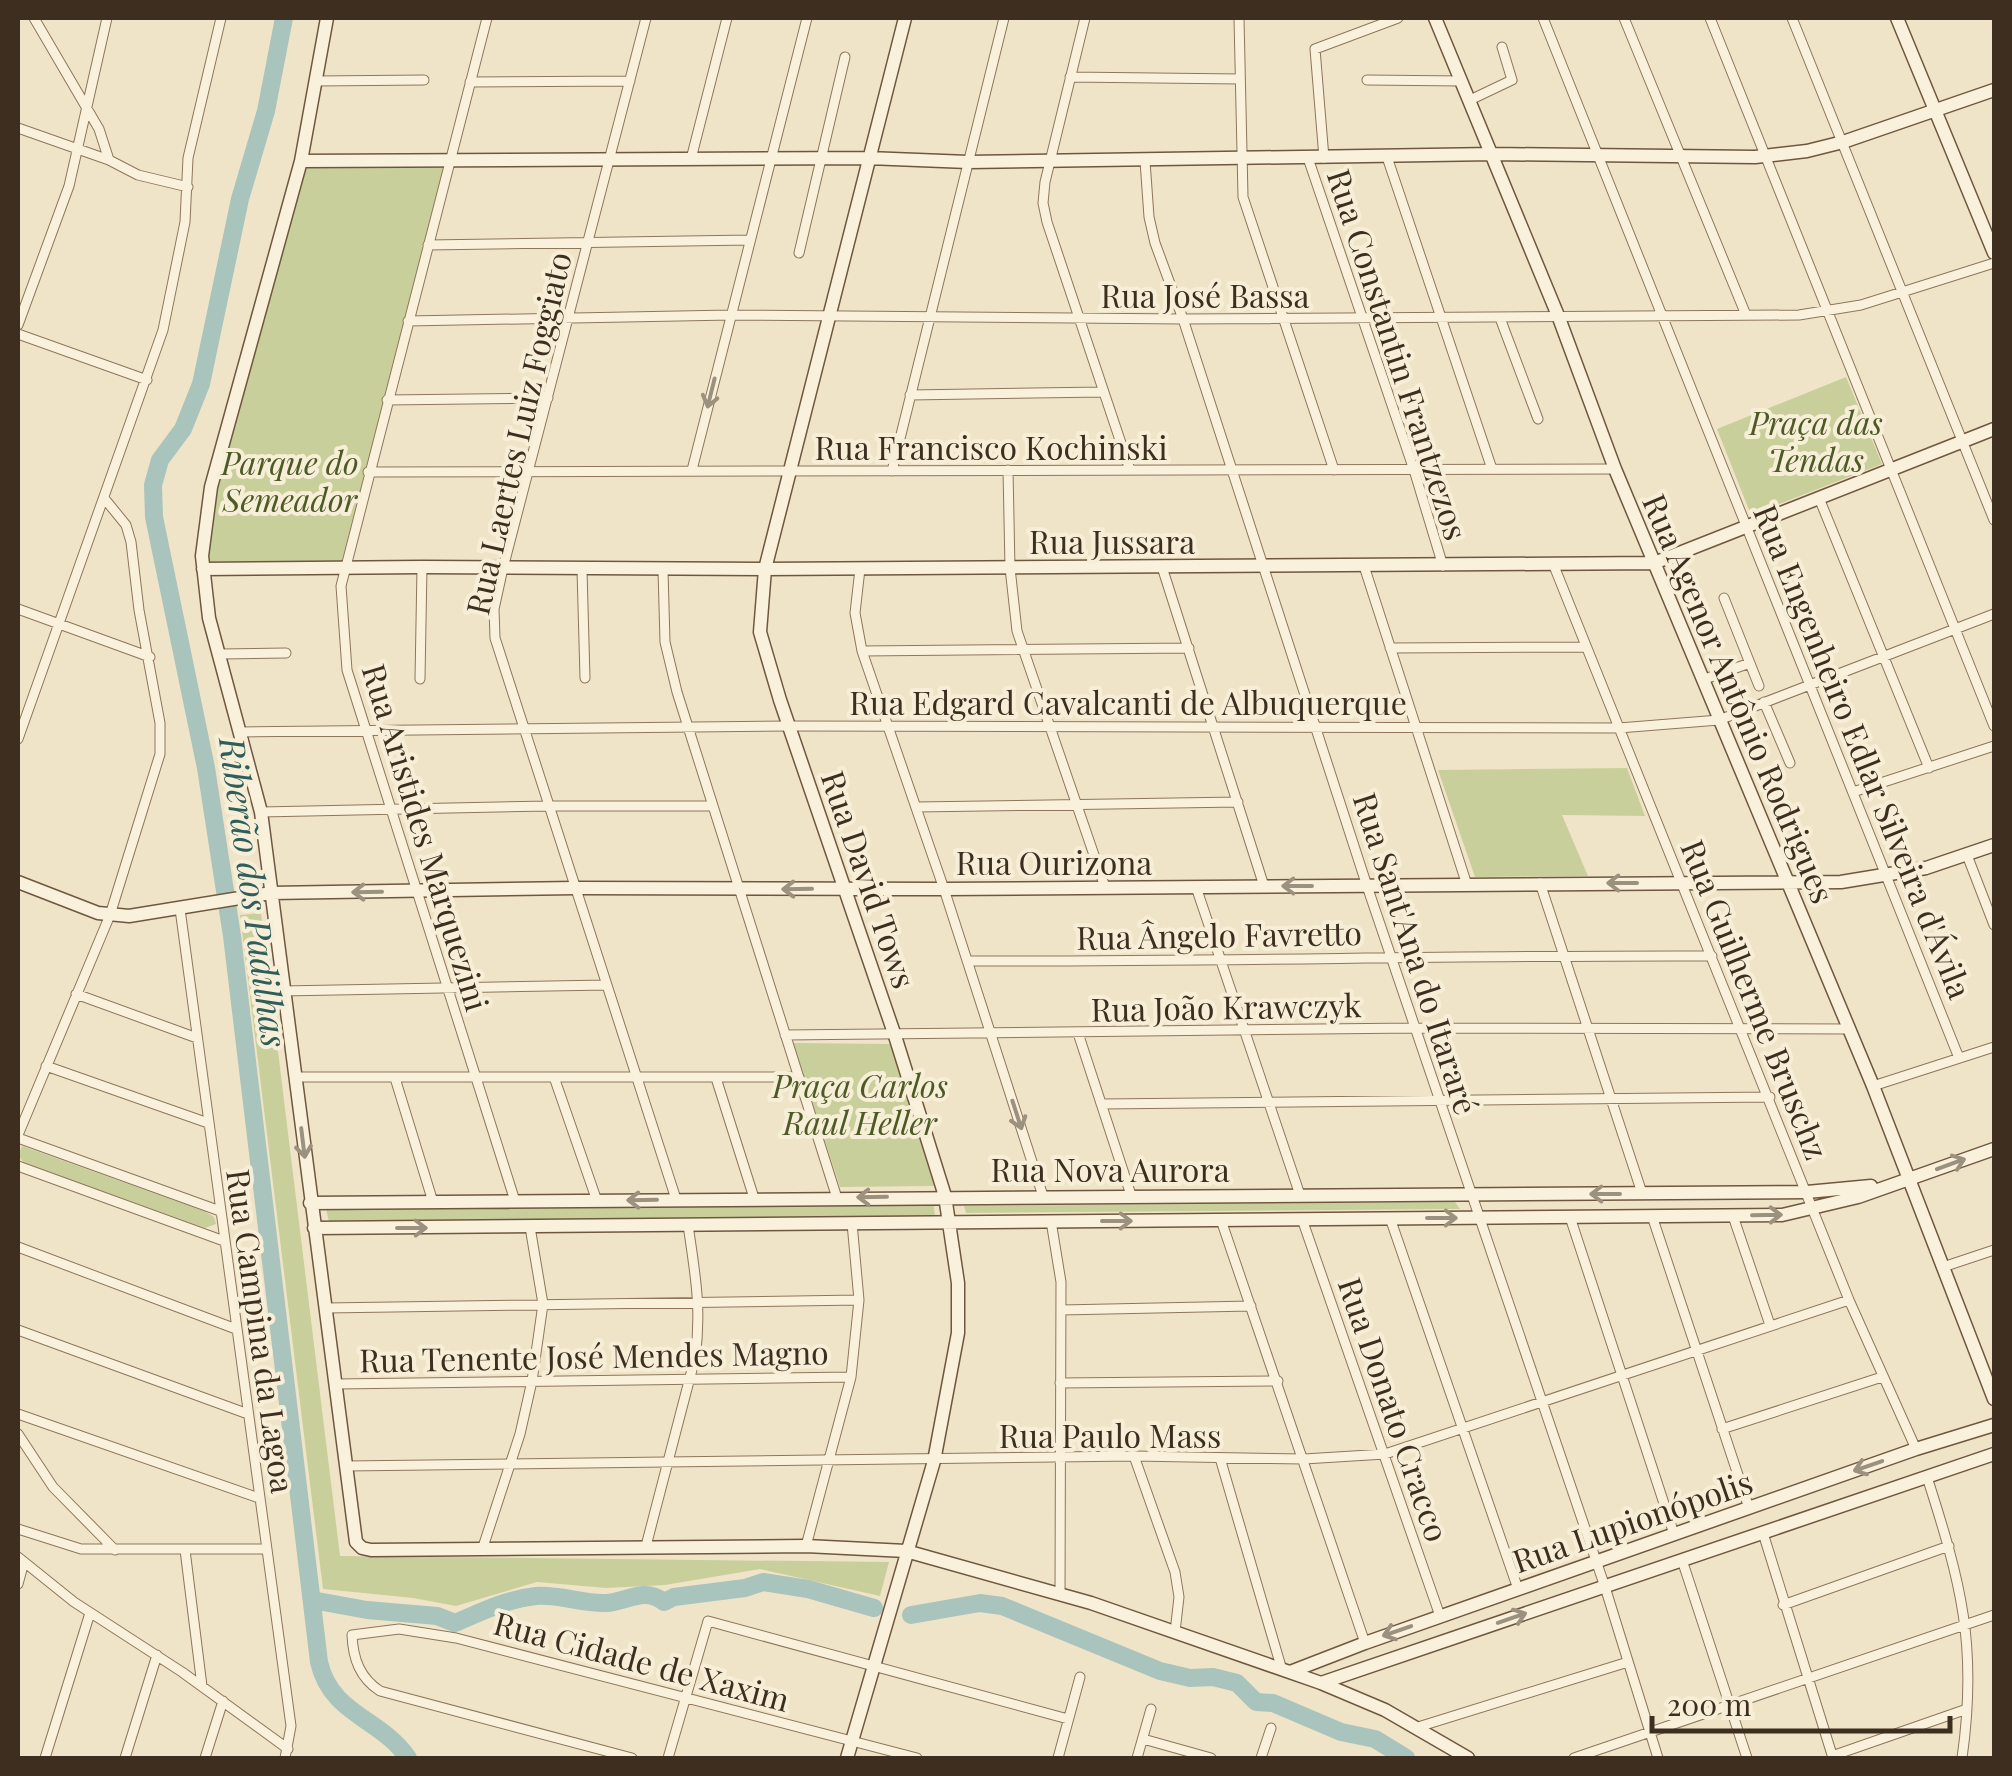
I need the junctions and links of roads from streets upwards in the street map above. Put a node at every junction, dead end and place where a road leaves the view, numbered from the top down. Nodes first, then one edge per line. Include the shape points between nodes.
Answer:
1 (34, 18) edge
2 (107, 18) edge
3 (222, 18) edge
4 (327, 18) edge
5 (487, 18) edge
6 (646, 18) edge
7 (727, 18) edge
8 (807, 18) edge
9 (904, 18) edge
10 (1004, 18) edge
11 (1085, 18) edge
12 (1239, 18) edge
13 (1398, 18) edge
14 (1435, 18) edge
15 (1543, 18) edge
16 (1624, 18) edge
17 (1710, 18) edge
18 (1792, 18) edge
19 (1897, 18) edge
20 (1502, 48) dead end
21 (845, 57) dead end
22 (1070, 77) junction
23 (1240, 79) junction
24 (424, 80) dead end
25 (1367, 80) dead end
26 (630, 81) junction
27 (1462, 81) junction
28 (317, 82) junction
29 (470, 82) junction
30 (1994, 90) edge
31 (1470, 100) junction
32 (86, 112) junction
33 (1936, 113) junction
34 (18, 128) edge
35 (1843, 142) junction
36 (80, 148) junction
37 (1493, 154) junction
38 (1386, 156) junction
39 (1766, 156) junction
40 (1598, 157) junction
41 (1684, 157) junction
42 (771, 158) junction
43 (819, 158) junction
44 (868, 158) junction
45 (1241, 158) junction
46 (1308, 158) junction
47 (1324, 158) junction
48 (109, 160) junction
49 (301, 160) junction
50 (691, 160) junction
51 (1050, 160) junction
52 (1146, 161) junction
53 (450, 162) junction
54 (609, 162) junction
55 (968, 162) junction
56 (188, 187) junction
57 (750, 240) junction
58 (589, 241) junction
59 (428, 245) junction
60 (799, 253) dead end
61 (1994, 253) edge
62 (1994, 263) edge
63 (1902, 292) junction
64 (1829, 312) junction
65 (731, 315) junction
66 (827, 316) junction
67 (1662, 316) junction
68 (1746, 316) junction
69 (569, 317) junction
70 (929, 317) junction
71 (1078, 318) junction
72 (1441, 318) junction
73 (1500, 318) junction
74 (1560, 318) junction
75 (1284, 319) junction
76 (1360, 319) junction
77 (1184, 320) junction
78 (408, 321) junction
79 (18, 325) edge
80 (18, 334) edge
81 (147, 380) junction
82 (1103, 392) junction
83 (910, 394) junction
84 (548, 398) junction
85 (387, 400) junction
86 (1538, 419) dead end
87 (1994, 430) edge
88 (1963, 442) junction
89 (692, 470) junction
90 (1008, 470) junction
91 (1130, 470) junction
92 (1232, 470) junction
93 (1334, 470) junction
94 (1414, 470) junction
95 (1492, 470) junction
96 (1615, 470) junction
97 (1891, 470) junction
98 (789, 471) junction
99 (892, 471) junction
100 (368, 472) junction
101 (529, 473) junction
102 (104, 498) junction
103 (1819, 498) junction
104 (1994, 520) edge
105 (1747, 527) junction
106 (1654, 564) junction
107 (422, 566) junction
108 (1264, 566) junction
109 (1364, 566) junction
110 (1443, 566) junction
111 (1554, 566) junction
112 (1162, 567) junction
113 (345, 568) junction
114 (504, 568) junction
115 (1010, 568) junction
116 (204, 569) junction
117 (765, 569) junction
118 (860, 569) junction
119 (582, 570) junction
120 (663, 570) junction
121 (1724, 598) dead end
122 (18, 609) edge
123 (1994, 614) edge
124 (58, 624) junction
125 (1955, 629) junction
126 (1586, 647) junction
127 (1190, 648) junction
128 (1390, 648) junction
129 (1023, 650) junction
130 (862, 651) junction
131 (286, 653) dead end
132 (221, 654) junction
133 (150, 657) junction
134 (1884, 657) junction
135 (1750, 663) junction
136 (585, 678) dead end
137 (420, 679) dead end
138 (1702, 680) junction
139 (1810, 684) junction
140 (1759, 686) dead end
141 (1764, 702) junction
142 (1718, 720) junction
143 (789, 726) junction
144 (890, 726) junction
145 (1049, 726) junction
146 (1215, 726) junction
147 (1315, 726) junction
148 (1414, 726) junction
149 (1994, 726) edge
150 (688, 728) junction
151 (1620, 728) junction
152 (525, 730) junction
153 (366, 731) junction
154 (241, 732) junction
155 (18, 739) edge
156 (1994, 746) edge
157 (1790, 763) dead end
158 (1929, 768) junction
159 (1854, 792) junction
160 (1238, 802) junction
161 (1076, 804) junction
162 (549, 806) junction
163 (712, 806) junction
164 (916, 807) junction
165 (389, 808) junction
166 (261, 812) junction
167 (1994, 846) edge
168 (1967, 855) junction
169 (1888, 876) junction
170 (18, 882) edge
171 (1540, 883) junction
172 (1683, 883) junction
173 (1786, 883) junction
174 (1467, 885) junction
175 (1264, 886) junction
176 (1367, 886) junction
177 (1105, 887) junction
178 (1196, 887) junction
179 (574, 888) junction
180 (844, 888) junction
181 (738, 889) junction
182 (944, 889) junction
183 (414, 891) junction
184 (272, 900) junction
185 (180, 909) junction
186 (110, 916) junction
187 (1994, 925) edge
188 (1390, 956) junction
189 (1564, 956) junction
190 (1712, 956) junction
191 (968, 962) junction
192 (1220, 962) junction
193 (606, 984) junction
194 (446, 987) junction
195 (282, 991) junction
196 (76, 994) junction
197 (1415, 1028) junction
198 (1588, 1028) junction
199 (1742, 1029) junction
200 (1243, 1030) junction
201 (1849, 1030) junction
202 (1078, 1033) junction
203 (991, 1034) junction
204 (785, 1035) junction
205 (895, 1036) junction
206 (197, 1038) junction
207 (1994, 1047) edge
208 (1959, 1058) junction
209 (46, 1066) junction
210 (295, 1077) junction
211 (475, 1077) junction
212 (554, 1077) junction
213 (394, 1078) junction
214 (636, 1078) junction
215 (716, 1078) junction
216 (799, 1078) junction
217 (1873, 1086) junction
218 (1770, 1098) junction
219 (1610, 1099) junction
220 (1440, 1100) junction
221 (1102, 1104) junction
222 (1269, 1105) junction
223 (208, 1123) junction
224 (18, 1136) edge
225 (1994, 1148) edge
226 (18, 1166) edge
227 (1908, 1179) junction
228 (1807, 1192) junction
229 (1471, 1194) junction
230 (1642, 1194) junction
231 (1177, 1195) junction
232 (1300, 1195) junction
233 (945, 1196) junction
234 (1043, 1196) junction
235 (1131, 1196) junction
236 (754, 1198) junction
237 (799, 1198) junction
238 (837, 1198) junction
239 (775, 1199) junction
240 (676, 1200) junction
241 (515, 1201) junction
242 (597, 1201) junction
243 (433, 1202) junction
244 (310, 1203) junction
245 (1814, 1210) junction
246 (220, 1211) junction
247 (1652, 1216) junction
248 (1733, 1216) junction
249 (1570, 1217) junction
250 (1390, 1218) junction
251 (1480, 1218) junction
252 (1302, 1219) junction
253 (1178, 1220) junction
254 (1222, 1220) junction
255 (1051, 1221) junction
256 (949, 1222) junction
257 (852, 1223) junction
258 (778, 1224) junction
259 (804, 1224) junction
260 (688, 1225) junction
261 (530, 1227) junction
262 (314, 1228) junction
263 (224, 1241) junction
264 (18, 1247) edge
265 (1994, 1250) edge
266 (1944, 1268) junction
267 (700, 1300) junction
268 (859, 1300) junction
269 (1849, 1300) junction
270 (543, 1304) junction
271 (1251, 1306) junction
272 (326, 1308) junction
273 (1061, 1310) junction
274 (1770, 1325) junction
275 (236, 1328) junction
276 (18, 1330) edge
277 (1696, 1350) junction
278 (1623, 1374) junction
279 (1882, 1377) junction
280 (690, 1378) junction
281 (852, 1378) junction
282 (532, 1381) junction
283 (1278, 1381) junction
284 (1060, 1383) junction
285 (336, 1384) junction
286 (1994, 1399) edge
287 (1542, 1401) junction
288 (18, 1414) edge
289 (248, 1414) junction
290 (1994, 1426) edge
291 (1462, 1428) junction
292 (1722, 1429) junction
293 (18, 1434) edge
294 (1916, 1449) junction
295 (1385, 1454) junction
296 (1994, 1454) edge
297 (1134, 1456) junction
298 (1062, 1458) junction
299 (1220, 1458) junction
300 (830, 1459) junction
301 (1304, 1459) junction
302 (934, 1461) junction
303 (668, 1463) junction
304 (346, 1466) junction
305 (509, 1466) junction
306 (1927, 1477) junction
307 (259, 1498) junction
308 (1748, 1508) junction
309 (18, 1529) edge
310 (1763, 1533) junction
311 (1674, 1534) junction
312 (646, 1546) junction
313 (806, 1546) junction
314 (1949, 1546) junction
315 (483, 1547) junction
316 (267, 1549) junction
317 (115, 1550) junction
318 (185, 1550) junction
319 (906, 1551) junction
320 (21, 1560) edge
321 (1682, 1560) junction
322 (1596, 1562) junction
323 (18, 1584) edge
324 (1604, 1587) junction
325 (1518, 1589) junction
326 (1060, 1593) junction
327 (1783, 1605) junction
328 (90, 1613) junction
329 (1440, 1616) junction
330 (1994, 1616) edge
331 (1967, 1625) junction
332 (1175, 1632) junction
333 (1365, 1642) junction
334 (157, 1655) junction
335 (1628, 1662) junction
336 (874, 1664) junction
337 (1286, 1671) junction
338 (1080, 1677) dead end
339 (1808, 1679) junction
340 (1321, 1683) junction
341 (202, 1686) junction
342 (685, 1697) junction
343 (223, 1702) junction
344 (1730, 1707) junction
345 (1151, 1709) dead end
346 (1967, 1709) junction
347 (1068, 1719) junction
348 (1272, 1728) dead end
349 (1418, 1728) junction
350 (1650, 1734) junction
351 (1143, 1739) junction
352 (852, 1741) junction
353 (287, 1754) edge
354 (1832, 1757) edge
355 (44, 1758) edge
356 (126, 1758) edge
357 (206, 1758) edge
358 (632, 1758) edge
359 (668, 1758) edge
360 (847, 1758) edge
361 (917, 1758) edge
362 (1058, 1758) edge
363 (1138, 1758) edge
364 (1211, 1758) edge
365 (1261, 1758) edge
366 (1468, 1758) edge
367 (1574, 1758) edge
368 (1658, 1758) edge
369 (1747, 1758) edge
370 (1962, 1758) edge

1 - 32 street
2 - 32 street
3 - 56 street via 188,158
4 - 28 street
5 - 29 street, Rua Aristides Marquezini
6 - 26 street, Rua Laertes Luiz Foggiato
7 - 50 street
8 - 42 street
9 - 44 street, Rua David Tows
10 - 55 street
11 - 22 street
12 - 23 street
13 - 47 street via 1315,49
14 - 27 street, Rua Agenor Antônio Rodrigues
15 - 40 street, Rua Engenheiro Edlar Silveira d'Ávila
16 - 41 street
17 - 39 street
18 - 35 street
19 - 33 street
20 - 31 street via 1512,80
21 - 43 street
22 - 23 street
22 - 51 street
23 - 45 street
24 - 28 street
25 - 27 street
26 - 29 street
26 - 54 street, Rua Laertes Luiz Foggiato
27 - 31 street, Rua Agenor Antônio Rodrigues
28 - 49 street
29 - 53 street, Rua Aristides Marquezini
30 - 33 street
31 - 37 street, Rua Agenor Antônio Rodrigues
32 - 36 street
32 - 48 street
33 - 35 street
33 - 61 street
34 - 36 street
35 - 39 street
35 - 63 street
36 - 48 street
36 - 79 street
37 - 38 street
37 - 40 street
37 - 74 street, Rua Agenor Antônio Rodrigues
38 - 47 street
38 - 72 street
39 - 41 street
39 - 64 street
40 - 41 street
40 - 67 street, Rua Engenheiro Edlar Silveira d'Ávila
41 - 68 street
42 - 43 street
42 - 50 street
42 - 57 street
43 - 44 street
43 - 60 street
44 - 55 street
44 - 66 street, Rua David Tows
45 - 46 street
45 - 52 street
45 - 75 street via 1244,197
46 - 47 street
46 - 76 street, Rua Constantin Frantzezos
48 - 56 street
49 - 53 street
49 - 116 street via 211,487
50 - 54 street
51 - 52 street
51 - 55 street
51 - 71 street via 1043,203
52 - 77 street, Rua Sant'Ana do Itararé via 1154,244
53 - 54 street
53 - 59 street, Rua Aristides Marquezini
54 - 58 street, Rua Laertes Luiz Foggiato
55 - 70 street
56 - 81 street via 168,307
57 - 58 street
57 - 65 street
58 - 59 street
58 - 69 street, Rua Laertes Luiz Foggiato
59 - 78 street, Rua Aristides Marquezini
62 - 63 street, Rua José Bassa
63 - 64 street, Rua José Bassa
63 - 88 street
64 - 68 street, Rua José Bassa
64 - 97 street
65 - 66 street, Rua José Bassa
65 - 69 street, Rua José Bassa
65 -> 89 street
66 - 70 street, Rua José Bassa
66 - 98 street, Rua David Tows
67 - 68 street, Rua José Bassa
67 - 74 street, Rua José Bassa
67 - 105 street, Rua Engenheiro Edlar Silveira d'Ávila
69 - 78 street, Rua José Bassa
69 - 84 street, Rua Laertes Luiz Foggiato
70 - 71 street, Rua José Bassa
70 - 83 street
71 - 77 street, Rua José Bassa
71 - 82 street
72 - 73 street, Rua José Bassa
72 - 76 street, Rua José Bassa
72 - 95 street
73 - 74 street, Rua José Bassa
73 - 86 street
74 - 96 street, Rua Agenor Antônio Rodrigues
75 - 76 street, Rua José Bassa
75 - 77 street, Rua José Bassa
75 - 93 street
76 - 94 street, Rua Constantin Frantzezos
77 - 92 street, Rua Sant'Ana do Itararé
78 - 85 street, Rua Aristides Marquezini
80 - 81 street
81 - 102 street
82 - 83 street
82 - 91 street
83 - 99 street
84 - 85 street
84 - 101 street, Rua Laertes Luiz Foggiato
85 - 100 street, Rua Aristides Marquezini
87 - 88 street, Rua Jussara
88 - 97 street, Rua Jussara
88 - 104 street
89 - 98 street, Rua Francisco Kochinski
89 - 101 street, Rua Francisco Kochinski
90 - 91 street, Rua Francisco Kochinski
90 - 99 street, Rua Francisco Kochinski
90 - 115 street
91 - 92 street, Rua Francisco Kochinski
92 - 93 street, Rua Francisco Kochinski
92 - 108 street, Rua Sant'Ana do Itararé
93 - 94 street, Rua Francisco Kochinski
94 - 95 street, Rua Francisco Kochinski
94 - 110 street, Rua Constantin Frantzezos
95 - 96 street, Rua Francisco Kochinski
96 - 106 street, Rua Agenor Antônio Rodrigues
97 - 103 street, Rua Jussara
97 - 125 street
98 - 99 street, Rua Francisco Kochinski
98 - 117 street, Rua David Tows
100 - 101 street, Rua Francisco Kochinski
100 - 113 street, Rua Aristides Marquezini
101 - 114 street, Rua Laertes Luiz Foggiato
102 - 124 street
102 - 133 street via 129,534
103 - 105 street, Rua Jussara
103 - 134 street
105 - 106 street, Rua Jussara
105 - 139 street, Rua Engenheiro Edlar Silveira d'Ávila
106 - 111 street, Rua Jussara
106 - 138 street, Rua Agenor Antônio Rodrigues
107 - 113 street, Rua Jussara
107 - 114 street, Rua Jussara
107 - 137 street
108 - 109 street, Rua Jussara
108 - 112 street, Rua Jussara
108 - 147 street, Rua Sant'Ana do Itararé
109 - 110 street, Rua Jussara
109 - 128 street
110 - 111 street, Rua Jussara
111 - 126 street, Rua Guilherme Bruschz
112 - 115 street, Rua Jussara
112 - 127 street
113 - 116 street, Rua Jussara
113 - 153 street, Rua Aristides Marquezini via 347,670
114 - 119 street, Rua Jussara
114 - 152 street, Rua Laertes Luiz Foggiato via 494,638
115 - 118 street, Rua Jussara
115 - 129 street
116 - 132 street
117 - 118 street, Rua Jussara
117 - 120 street, Rua Jussara
117 - 143 street, Rua David Tows via 760,632
118 - 130 street via 854,614
119 - 120 street, Rua Jussara
119 - 136 street
120 - 150 street via 666,642
121 - 135 street
122 - 124 street
123 - 125 street, Rua Edgard Cavalcanti de Albuquerque
124 - 133 street
124 - 155 street
125 - 134 street, Rua Edgard Cavalcanti de Albuquerque
125 - 149 street
126 - 128 street
126 - 151 street, Rua Guilherme Bruschz
127 - 129 street
127 - 146 street
128 - 148 street
129 - 130 street
129 - 145 street
130 - 144 street
131 - 132 street
132 - 154 street
133 - 186 street via 160,754
134 - 139 street, Rua Edgard Cavalcanti de Albuquerque
134 - 158 street
135 - 138 street
135 - 140 street
138 - 142 street, Rua Agenor Antônio Rodrigues
139 - 141 street, Rua Edgard Cavalcanti de Albuquerque
139 - 159 street, Rua Engenheiro Edlar Silveira d'Ávila
141 - 142 street, Rua Edgard Cavalcanti de Albuquerque
141 - 157 street
142 - 151 street, Rua Edgard Cavalcanti de Albuquerque
142 - 173 street, Rua Agenor Antônio Rodrigues
143 - 144 street, Rua Edgard Cavalcanti de Albuquerque
143 - 150 street, Rua Edgard Cavalcanti de Albuquerque
143 - 180 street, Rua David Tows
144 - 145 street, Rua Edgard Cavalcanti de Albuquerque
144 - 164 street
145 - 146 street, Rua Edgard Cavalcanti de Albuquerque
145 - 161 street
146 - 147 street, Rua Edgard Cavalcanti de Albuquerque
146 - 160 street
147 - 148 street, Rua Edgard Cavalcanti de Albuquerque
147 - 176 street, Rua Sant'Ana do Itararé
148 - 151 street, Rua Edgard Cavalcanti de Albuquerque
148 - 174 street
150 - 152 street, Rua Edgard Cavalcanti de Albuquerque
150 - 163 street
151 - 172 street, Rua Guilherme Bruschz
152 - 153 street, Rua Edgard Cavalcanti de Albuquerque
152 - 162 street, Rua Laertes Luiz Foggiato
153 - 154 street, Rua Edgard Cavalcanti de Albuquerque
153 - 165 street, Rua Aristides Marquezini
154 - 166 street
156 - 158 street
158 - 159 street
159 - 169 street, Rua Engenheiro Edlar Silveira d'Ávila
160 - 161 street
160 - 175 street
161 - 164 street
161 - 177 street
162 - 163 street
162 - 165 street
162 - 179 street, Rua Laertes Luiz Foggiato
163 - 181 street
164 - 182 street
165 - 166 street
165 - 183 street, Rua Aristides Marquezini
166 - 184 street
167 - 168 street, Rua Ourizona
168 - 169 street, Rua Ourizona
168 - 187 street
169 - 173 street, Rua Ourizona
169 - 208 street, Rua Engenheiro Edlar Silveira d'Ávila
170 - 186 street
172 -> 171 street, Rua Ourizona
171 - 174 street, Rua Ourizona
171 - 189 street
172 - 173 street, Rua Ourizona
172 - 190 street, Rua Guilherme Bruschz
173 - 201 street, Rua Agenor Antônio Rodrigues
174 - 176 street, Rua Ourizona
176 -> 175 street, Rua Ourizona
175 - 178 street, Rua Ourizona
176 - 188 street, Rua Sant'Ana do Itararé
177 - 178 street, Rua Ourizona
177 - 182 street, Rua Ourizona
178 - 192 street
179 - 181 street, Rua Ourizona
179 - 183 street, Rua Ourizona
179 - 193 street, Rua Laertes Luiz Foggiato
180 -> 181 street, Rua Ourizona
180 - 182 street, Rua Ourizona
180 - 205 street, Rua David Tows
181 - 204 street
182 - 191 street
183 -> 184 street, Rua Ourizona via 290,893
183 - 194 street, Rua Aristides Marquezini
184 - 185 street, Rua Ourizona
184 - 195 street
185 - 186 street, Rua Ourizona
185 - 206 street, Rua Campina da Lagoa
186 - 196 street
188 - 189 street, Rua Ângelo Favretto
188 - 192 street, Rua Ângelo Favretto
188 - 197 street, Rua Sant'Ana do Itararé
189 - 190 street, Rua Ângelo Favretto
189 - 198 street
190 - 199 street, Rua Guilherme Bruschz
191 - 192 street, Rua Ângelo Favretto
191 - 203 street
192 - 200 street
193 - 194 street
193 - 214 street, Rua Laertes Luiz Foggiato
194 - 195 street
194 - 211 street, Rua Aristides Marquezini
195 - 210 street
196 - 206 street
196 - 209 street
197 - 198 street, Rua João Krawczyk
197 - 200 street, Rua João Krawczyk
197 - 220 street, Rua Sant'Ana do Itararé
198 - 199 street, Rua João Krawczyk
198 - 219 street
199 - 201 street, Rua João Krawczyk
199 - 218 street, Rua Guilherme Bruschz
200 - 202 street, Rua João Krawczyk
200 - 222 street
201 - 217 street, Rua Agenor Antônio Rodrigues
202 - 203 street, Rua João Krawczyk
202 - 221 street
203 - 205 street, Rua João Krawczyk
203 -> 234 street
204 - 205 street, Rua João Krawczyk
204 - 216 street
205 - 233 street, Rua David Tows
206 - 223 street, Rua Campina da Lagoa
207 - 208 street
208 - 217 street
209 - 223 street
209 - 224 street
210 - 213 street
210 -> 244 street
211 - 212 street
211 - 213 street
211 - 241 street, Rua Aristides Marquezini
212 - 214 street
212 - 242 street
213 - 243 street
214 - 215 street
214 - 240 street, Rua Laertes Luiz Foggiato
215 - 216 street
215 - 236 street
216 - 238 street
217 - 227 street, Rua Agenor Antônio Rodrigues
218 - 219 street
218 - 228 street, Rua Guilherme Bruschz
219 - 220 street
219 - 230 street
220 - 222 street
220 - 229 street, Rua Sant'Ana do Itararé
221 - 222 street
221 - 235 street
222 - 232 street
223 - 246 street, Rua Campina da Lagoa
224 - 246 street
227 -> 225 street, Rua Nova Aurora
226 - 263 street
227 - 228 street, Rua Nova Aurora
227 - 245 street, Rua Nova Aurora
227 - 266 street, Rua Agenor Antônio Rodrigues
228 - 230 street, Rua Nova Aurora
228 - 245 street, Rua Guilherme Bruschz
230 -> 229 street, Rua Nova Aurora
229 - 232 street, Rua Nova Aurora
229 - 251 street, Rua Sant'Ana do Itararé
231 - 232 street, Rua Nova Aurora
231 - 235 street, Rua Nova Aurora
231 - 253 street
233 - 234 street, Rua Nova Aurora
233 -> 238 street, Rua Nova Aurora
233 - 256 street, Rua David Tows
234 - 235 street, Rua Nova Aurora
236 - 239 street, Rua Nova Aurora
236 - 240 street, Rua Nova Aurora
237 - 238 street, Rua Nova Aurora
237 - 239 street, Rua Nova Aurora
237 - 259 street via 796,1210
239 - 258 street via 784,1211
240 -> 242 street, Rua Nova Aurora
241 - 242 street, Rua Nova Aurora
241 - 243 street, Rua Nova Aurora
243 - 244 street, Rua Nova Aurora
244 - 262 street
248 -> 245 street, Rua Nova Aurora
245 - 269 street, Rua Guilherme Bruschz
246 - 263 street, Rua Campina da Lagoa
247 - 248 street, Rua Nova Aurora
247 - 249 street, Rua Nova Aurora
247 - 277 street
248 - 274 street
249 - 251 street, Rua Nova Aurora
249 - 278 street
250 -> 251 street, Rua Nova Aurora
250 - 252 street, Rua Nova Aurora
250 - 291 street
251 - 287 street, Rua Sant'Ana do Itararé
252 - 254 street, Rua Nova Aurora
252 - 295 street, Rua Donato Cracco
253 - 254 street, Rua Nova Aurora
255 -> 253 street, Rua Nova Aurora
254 - 271 street
255 - 256 street, Rua Nova Aurora
255 - 273 street
256 - 257 street, Rua Nova Aurora
256 - 302 street, Rua David Tows via 958,1334
257 - 259 street, Rua Nova Aurora
257 - 268 street
258 - 259 street, Rua Nova Aurora
258 - 260 street, Rua Nova Aurora
260 - 261 street, Rua Nova Aurora
260 - 267 street
262 -> 261 street, Rua Nova Aurora
261 - 270 street
262 - 272 street
263 - 275 street, Rua Campina da Lagoa
264 - 275 street
265 - 266 street
266 - 286 street, Rua Agenor Antônio Rodrigues
267 - 268 street
267 - 270 street
267 - 280 street
268 - 281 street
269 - 274 street, Rua Paulo Mass
269 - 279 street, Rua Guilherme Bruschz
270 - 272 street
270 - 282 street
271 - 273 street
271 - 283 street
272 - 285 street
273 - 284 street
274 - 277 street, Rua Paulo Mass
275 - 289 street, Rua Campina da Lagoa
276 - 289 street
277 - 278 street, Rua Paulo Mass
277 - 292 street
278 - 287 street, Rua Paulo Mass
278 - 311 street
279 - 292 street
279 - 294 street, Rua Guilherme Bruschz
280 - 281 street, Rua Tenente José Mendes Magno
280 - 282 street, Rua Tenente José Mendes Magno
280 - 303 street
281 - 300 street
282 - 285 street, Rua Tenente José Mendes Magno
282 - 305 street
283 - 284 street
283 - 301 street
284 - 298 street
285 - 304 street
287 - 291 street, Rua Paulo Mass
287 - 322 street, Rua Sant'Ana do Itararé
288 - 307 street
289 - 307 street, Rua Campina da Lagoa
290 - 294 street, Rua Lupionópolis
291 - 295 street, Rua Paulo Mass
291 - 325 street
292 - 308 street
293 - 317 street via 53,1487
294 -> 308 street, Rua Lupionópolis
295 - 301 street, Rua Paulo Mass
295 - 329 street, Rua Donato Cracco
296 - 306 street, Rua Lupionópolis
297 - 298 street, Rua Paulo Mass
297 - 299 street, Rua Paulo Mass
297 - 332 street via 1176,1572
298 - 302 street, Rua Paulo Mass
298 - 326 street
299 - 301 street, Rua Paulo Mass
299 - 337 street
300 - 302 street, Rua Paulo Mass
300 - 303 street, Rua Paulo Mass
300 - 313 street
301 - 333 street
302 - 319 street, Rua David Tows
303 - 305 street, Rua Paulo Mass
303 - 312 street
304 - 305 street, Rua Paulo Mass
304 - 315 street via 362,1548
305 - 315 street
306 - 310 street, Rua Lupionópolis
306 - 314 street
307 - 316 street, Rua Campina da Lagoa
308 - 311 street, Rua Lupionópolis
309 - 317 street via 70,1546
310 - 321 street, Rua Lupionópolis
310 - 327 street
311 - 322 street, Rua Lupionópolis
312 - 313 street
312 - 315 street
313 - 319 street
314 - 327 street
314 - 331 street
316 - 318 street
316 - 353 street, Rua Campina da Lagoa via 291,1726
317 - 318 street
318 - 341 street
319 - 326 street
319 - 336 street, Rua David Tows
320 - 323 street
320 - 328 street
321 - 324 street, Rua Lupionópolis
321 - 344 street
322 - 324 street, Rua Sant'Ana do Itararé
322 - 325 street, Rua Lupionópolis
324 - 335 street, Rua Sant'Ana do Itararé
340 -> 324 street, Rua Lupionópolis
325 - 329 street, Rua Lupionópolis
326 - 332 street
327 - 339 street
328 - 334 street
328 - 355 street
329 -> 333 street, Rua Lupionópolis
330 - 331 street
331 - 339 street
331 - 346 street
332 - 337 street
333 - 337 street, Rua Lupionópolis
334 - 341 street
334 - 356 street
335 - 349 street
335 - 350 street, Rua Sant'Ana do Itararé
336 - 342 street via 708,1621
336 - 347 street
336 - 352 street, Rua David Tows
337 - 340 street
338 - 347 street
339 - 344 street
339 - 354 street
340 - 349 street
341 - 343 street
342 - 352 street, Rua Cidade de Xaxim
342 - 358 street, Rua Cidade de Xaxim via 456,1638 400,1629 352,1636 353,1657 380,1692
342 - 359 street
343 - 353 street
343 - 357 street
344 - 350 street
344 - 369 street
345 - 351 street
346 - 354 street
346 - 370 street
347 - 362 street
348 - 365 street
349 - 366 street
350 - 367 street
350 - 368 street, Rua Sant'Ana do Itararé
351 - 363 street
351 - 364 street
352 - 360 street, Rua David Tows
352 - 361 street, Rua Cidade de Xaxim

